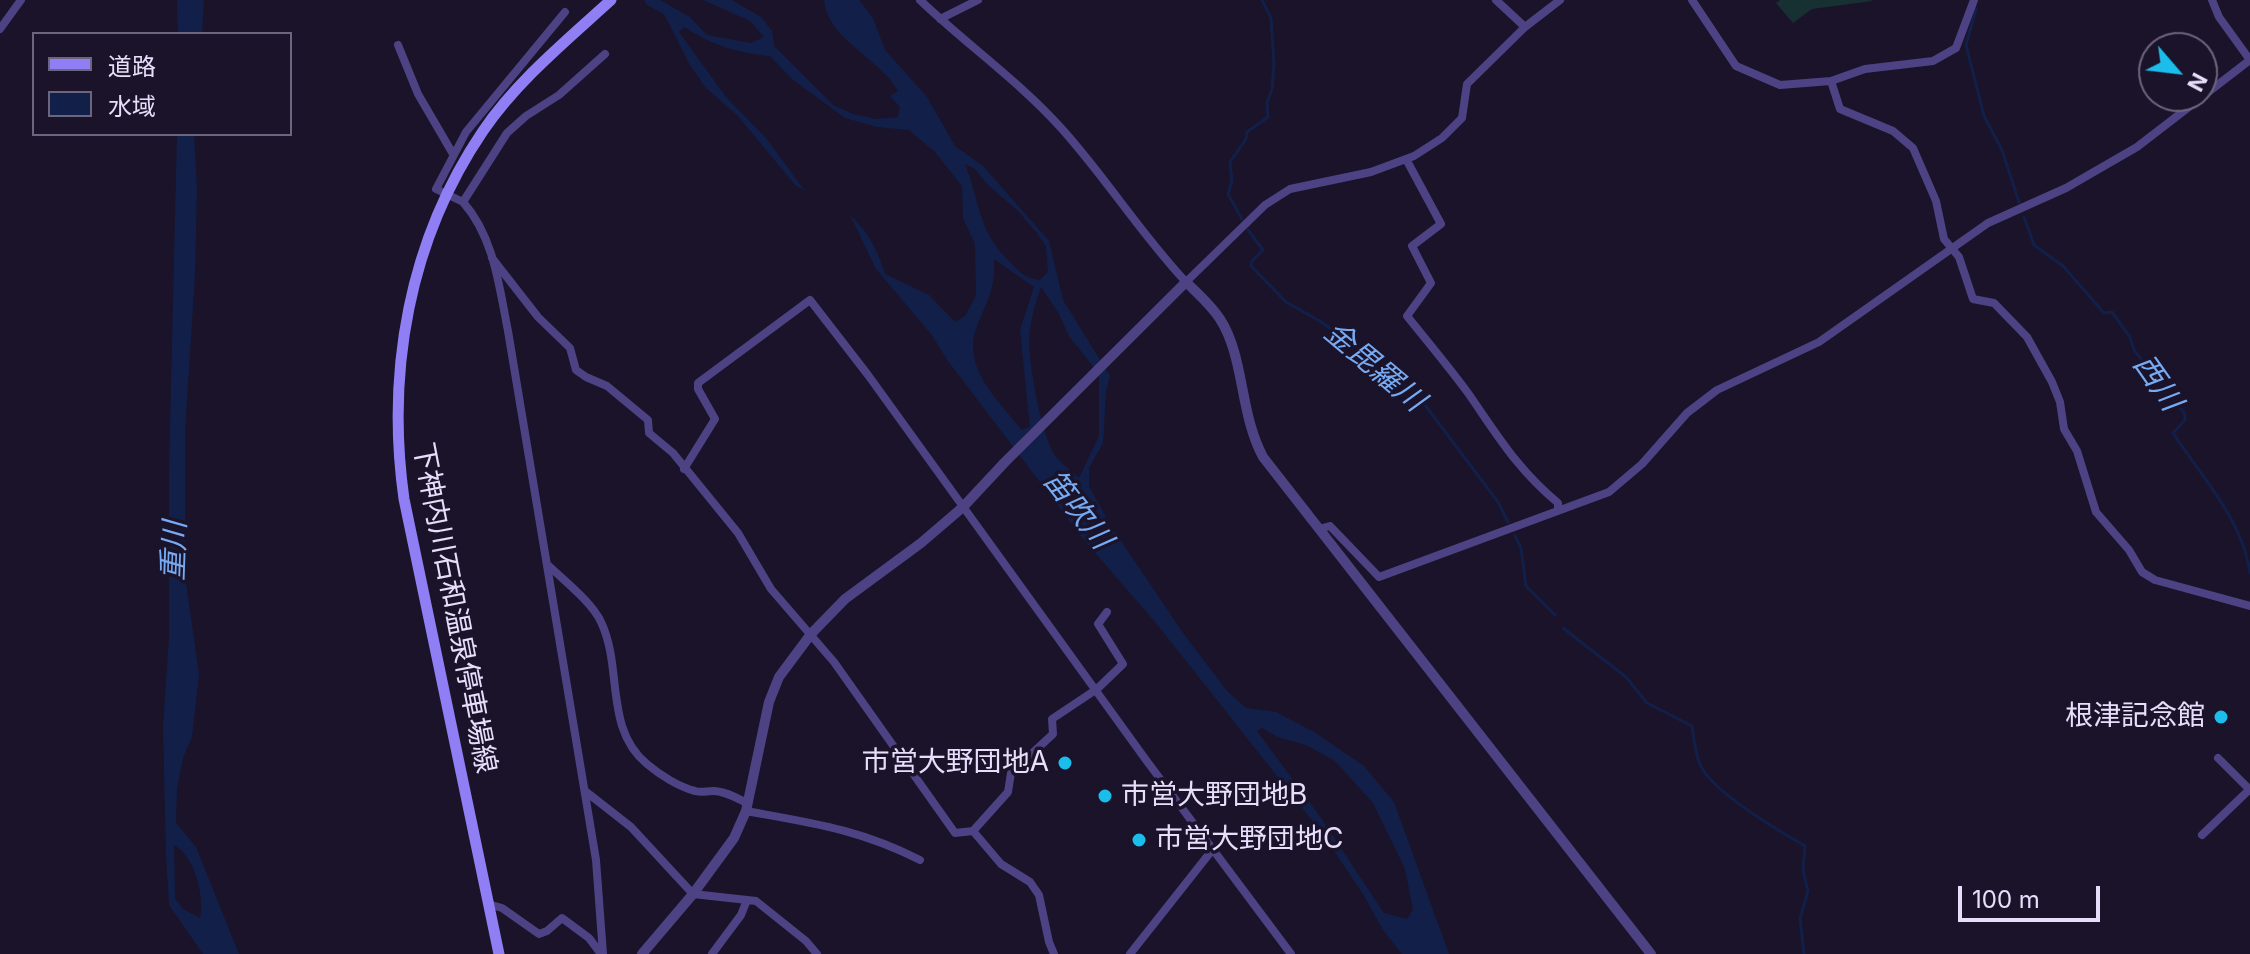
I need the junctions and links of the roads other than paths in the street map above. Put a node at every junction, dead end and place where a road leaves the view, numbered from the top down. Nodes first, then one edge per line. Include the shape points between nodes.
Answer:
1 (21, 0) edge
2 (920, 0) edge
3 (978, 0) edge
4 (1496, 0) edge
5 (1560, 0) edge
6 (1692, 0) edge
7 (1974, 0) edge
8 (2212, 0) edge
9 (607, 4) edge
10 (565, 12) dead end
11 (940, 19) junction
12 (1525, 27) junction
13 (0, 29) edge
14 (398, 45) dead end
15 (605, 54) dead end
16 (2250, 60) edge
17 (1831, 81) junction
18 (453, 154) junction
19 (1406, 159) junction
20 (447, 195) junction
21 (463, 202) junction
22 (1951, 247) junction
23 (492, 258) junction
24 (1186, 282) junction
25 (684, 469) junction
26 (963, 507) junction
27 (1558, 509) junction
28 (1319, 529) junction
29 (547, 564) junction
30 (2250, 606) edge
31 (1107, 612) dead end
32 (811, 634) junction
33 (1097, 689) junction
34 (2218, 758) dead end
35 (2249, 790) edge
36 (585, 791) junction
37 (746, 807) junction
38 (973, 831) junction
39 (2202, 835) dead end
40 (1213, 849) junction
41 (920, 860) dead end
42 (693, 894) junction
43 (747, 900) junction
44 (488, 904) junction
45 (499, 954) edge
46 (602, 954) edge
47 (642, 954) edge
48 (712, 954) edge
49 (817, 954) edge
50 (1054, 954) edge
51 (1130, 954) edge
52 (1291, 954) edge
53 (1651, 954) edge

1 - 13 street
2 - 11 street
3 - 11 street
4 - 12 street
5 - 12 street
6 - 17 street via 1736,66 1780,85
7 - 17 street via 1956,48 1933,61 1865,69
8 - 16 street
9 - 20 main road, 下神内川石和温泉停車場線 via 524,81 483,131
10 - 18 street
11 - 24 street via 1038,104
12 - 19 street via 1467,84 1456,126
14 - 18 street via 418,94
15 - 21 street via 507,133
16 - 22 street via 2137,147
17 - 22 street via 1840,109 1893,131 1913,148
18 - 20 street via 436,189
19 - 24 street via 1290,189 1265,205
19 - 27 street via 1441,224 1412,246 1431,283 1407,316 1517,464 1558,503
20 - 21 street
20 - 44 main road, 下神内川石和温泉停車場線 via 411,294 397,380 398,455
21 - 23 street
22 - 27 street via 1819,342 1717,390 1609,492
22 - 30 street via 1973,299 1994,303 2027,337 2060,402 2064,429 2077,451 2096,512 2142,572
23 - 25 street via 570,348 576,370 635,408 648,420 649,433
23 - 29 street
24 - 26 street
24 - 28 street via 1210,305 1231,339 1256,445
25 - 26 street via 715,419 698,383 810,300
25 - 32 street via 738,533 771,589
26 - 32 street via 845,599
26 - 33 street
27 - 28 street via 1379,577 1330,526
28 - 53 street
29 - 36 street
29 - 37 street via 601,622 616,677 618,717 645,763 691,791 716,791
31 - 33 street via 1098,624 1123,664
32 - 37 street via 779,677 769,702
32 - 38 street via 955,833
33 - 38 street via 1052,719 1053,734 1011,773 1008,792
33 - 40 street
34 - 35 street
35 - 39 street
36 - 42 street via 631,827
36 - 46 street
37 - 41 street via 865,835
37 - 42 street via 734,838
38 - 50 street via 1001,864 1030,882 1039,895
40 - 51 street
40 - 52 street
42 - 43 street
42 - 47 street
43 - 48 street
43 - 49 street via 762,905
44 - 45 main road, 下神内川石和温泉停車場線
44 - 46 street via 539,934 562,918

